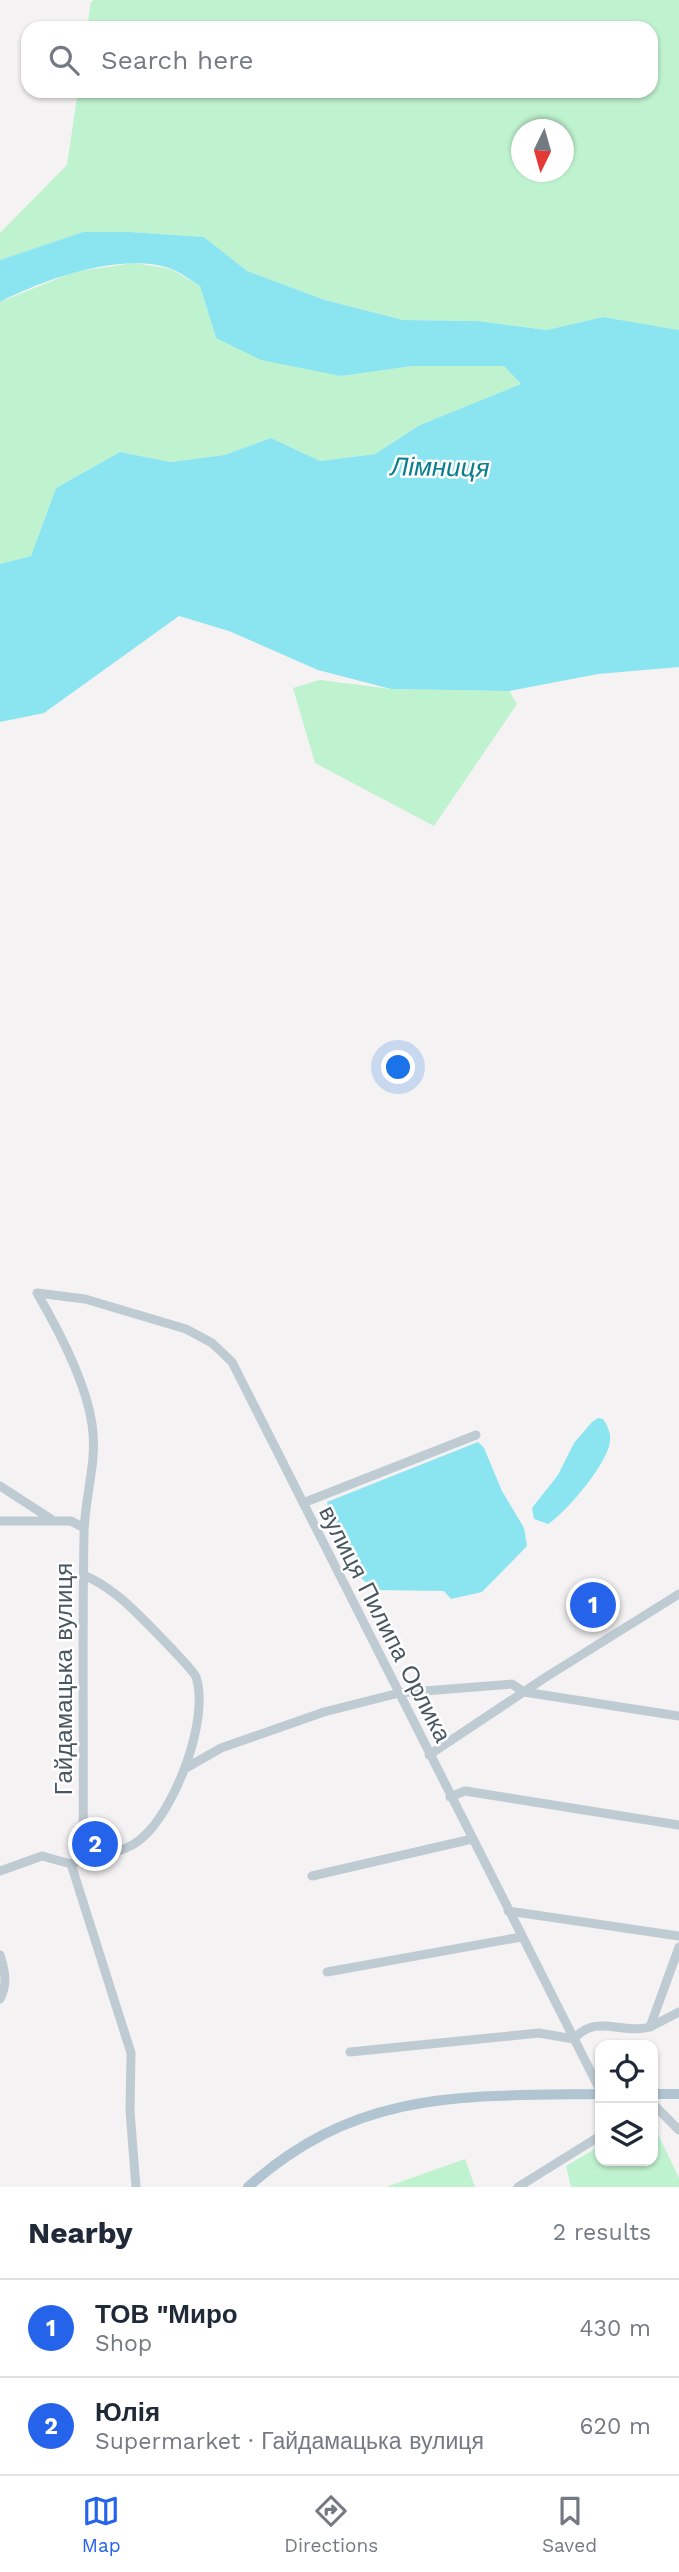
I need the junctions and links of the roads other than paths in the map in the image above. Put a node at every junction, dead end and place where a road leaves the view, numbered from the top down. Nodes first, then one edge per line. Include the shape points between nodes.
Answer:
1 (37, 1293) joint
2 (476, 1435) dead end
3 (0, 1486) edge
4 (303, 1503) junction
5 (52, 1520) junction
6 (0, 1521) edge
7 (84, 1528) junction
8 (83, 1576) junction
9 (679, 1594) edge
10 (524, 1692) junction
11 (399, 1693) junction
12 (679, 1716) edge
13 (429, 1755) junction
14 (186, 1768) junction
15 (450, 1797) junction
16 (679, 1825) edge
17 (472, 1839) junction
18 (83, 1859) junction
19 (71, 1864) junction
20 (0, 1871) edge
21 (312, 1875) dead end
22 (508, 1911) junction
23 (679, 1936) edge
24 (522, 1937) junction
25 (679, 1947) edge
26 (0, 1955) edge
27 (327, 1972) dead end
28 (0, 1999) edge
29 (679, 2012) edge
30 (650, 2026) junction
31 (574, 2039) junction
32 (350, 2053) dead end
33 (595, 2082) edge
34 (595, 2092) edge
35 (658, 2094) edge
36 (679, 2094) edge
37 (658, 2109) edge
38 (679, 2130) edge
39 (595, 2139) edge
40 (135, 2187) edge
41 (248, 2187) edge
42 (518, 2187) edge

1 - 4 street, вулиця Пилипа Орлика via 118,1308 186,1329 212,1343 232,1362
1 - 7 street, Гайдамацька вулиця via 85,1395 92,1424 95,1449
2 - 4 street
3 - 5 street
4 - 11 street, вулиця Пилипа Орлика
5 - 6 street
5 - 7 street via 71,1521
7 - 8 street, Гайдамацька вулиця
8 - 14 street via 121,1597 195,1674 200,1695
8 - 18 street, Гайдамацька вулиця
9 - 10 street
10 - 11 street via 512,1684
10 - 12 street
10 - 13 street
11 - 13 street, вулиця Пилипа Орлика
11 - 14 street via 324,1712 234,1743
13 - 15 street, вулиця Пилипа Орлика
14 - 18 street via 142,1839 122,1850
15 - 16 street via 465,1791
15 - 17 street, вулиця Пилипа Орлика
17 - 21 street
17 - 22 street, вулиця Пилипа Орлика
18 - 19 street
19 - 20 street via 42,1856
19 - 40 street via 131,2053
22 - 23 street
22 - 24 street, вулиця Пилипа Орлика
24 - 27 street
24 - 31 street, вулиця Пилипа Орлика
25 - 30 street
26 - 28 street via 5,1990
29 - 30 street
30 - 31 street via 636,2031 596,2025 582,2029
31 - 32 street via 539,2033
31 - 33 street, вулиця Пилипа Орлика
34 - 41 main road via 441,2098 396,2106 330,2130
35 - 36 main road
37 - 38 street
39 - 42 street

